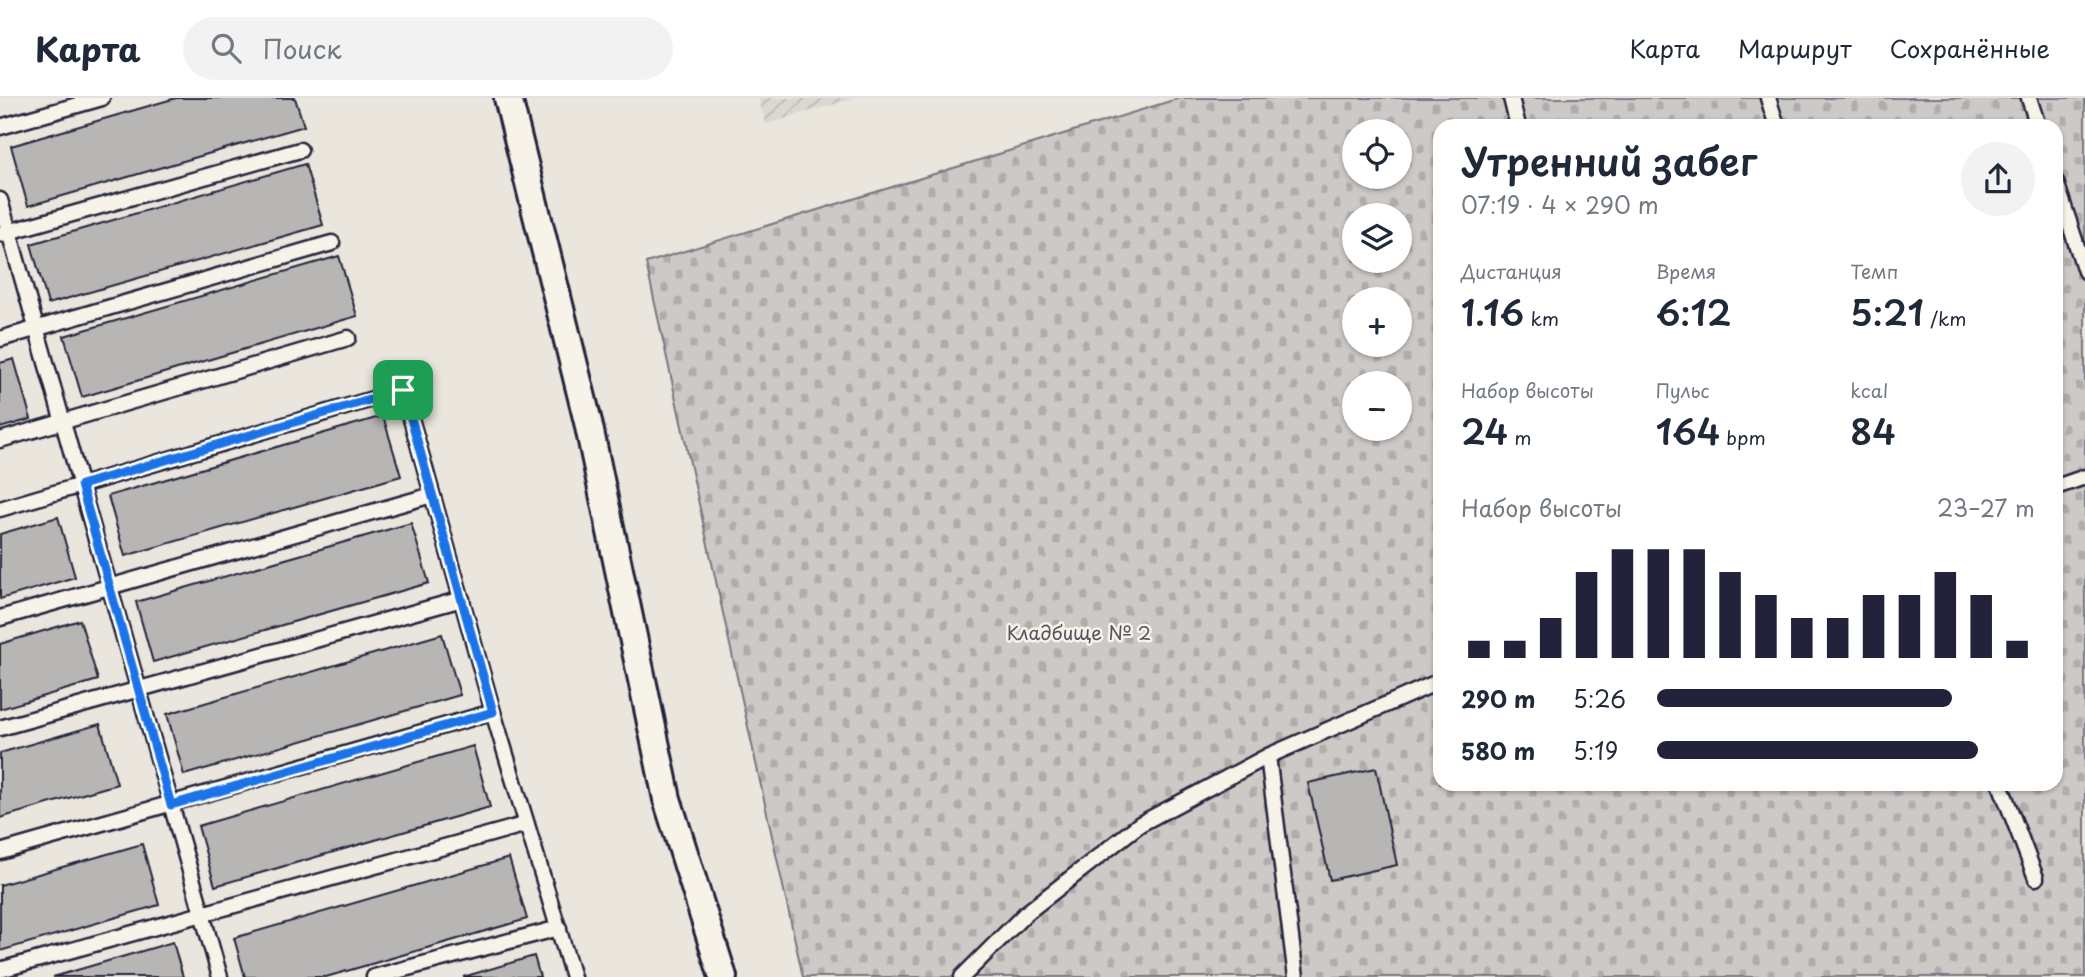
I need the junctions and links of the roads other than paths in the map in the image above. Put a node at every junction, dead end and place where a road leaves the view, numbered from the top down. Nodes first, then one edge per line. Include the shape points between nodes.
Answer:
1 (102, 98) edge
2 (508, 98) edge
3 (1511, 98) edge
4 (1768, 98) edge
5 (2029, 98) edge
6 (1516, 119) edge
7 (1775, 119) edge
8 (2036, 119) edge
9 (0, 127) edge
10 (300, 150) dead end
11 (0, 200) edge
12 (2063, 203) edge
13 (5, 233) edge
14 (332, 243) dead end
15 (2085, 271) edge
16 (36, 329) junction
17 (348, 338) dead end
18 (0, 339) edge
19 (63, 422) junction
20 (0, 440) edge
21 (2085, 477) edge
22 (81, 485) junction
23 (2063, 485) edge
24 (432, 495) junction
25 (0, 509) edge
26 (109, 586) junction
27 (462, 599) junction
28 (0, 618) edge
29 (1433, 684) edge
30 (138, 688) junction
31 (493, 712) junction
32 (0, 728) edge
33 (1268, 756) junction
34 (2003, 791) edge
35 (171, 805) junction
36 (527, 824) junction
37 (0, 852) edge
38 (2036, 877) dead end
39 (202, 914) junction
40 (559, 928) junction
41 (0, 970) edge
42 (220, 977) edge
43 (374, 977) edge
44 (573, 977) edge
45 (723, 977) edge
46 (962, 977) edge
47 (1296, 977) edge

1 - 9 lane
2 - 45 street via 588,422 667,799
3 - 6 lane
4 - 7 lane
5 - 8 lane
10 - 13 lane
11 - 13 lane
12 - 15 lane
13 - 16 lane
14 - 16 lane
16 - 18 lane
16 - 19 lane
17 - 19 lane
19 - 20 lane
19 - 22 lane
21 - 23 lane
22 - 24 lane via 403,390
22 - 25 lane
22 - 26 lane
24 - 26 lane
24 - 27 lane
26 - 28 lane
26 - 30 lane
27 - 30 lane
27 - 31 lane
29 - 33 lane
30 - 32 lane
30 - 35 lane
31 - 35 lane
31 - 36 lane
33 - 46 lane via 1140,824 1025,914
33 - 47 lane
34 - 38 lane
35 - 37 lane
35 - 39 lane
36 - 39 lane
36 - 40 lane
39 - 41 lane
39 - 42 lane
40 - 43 lane
40 - 44 lane

